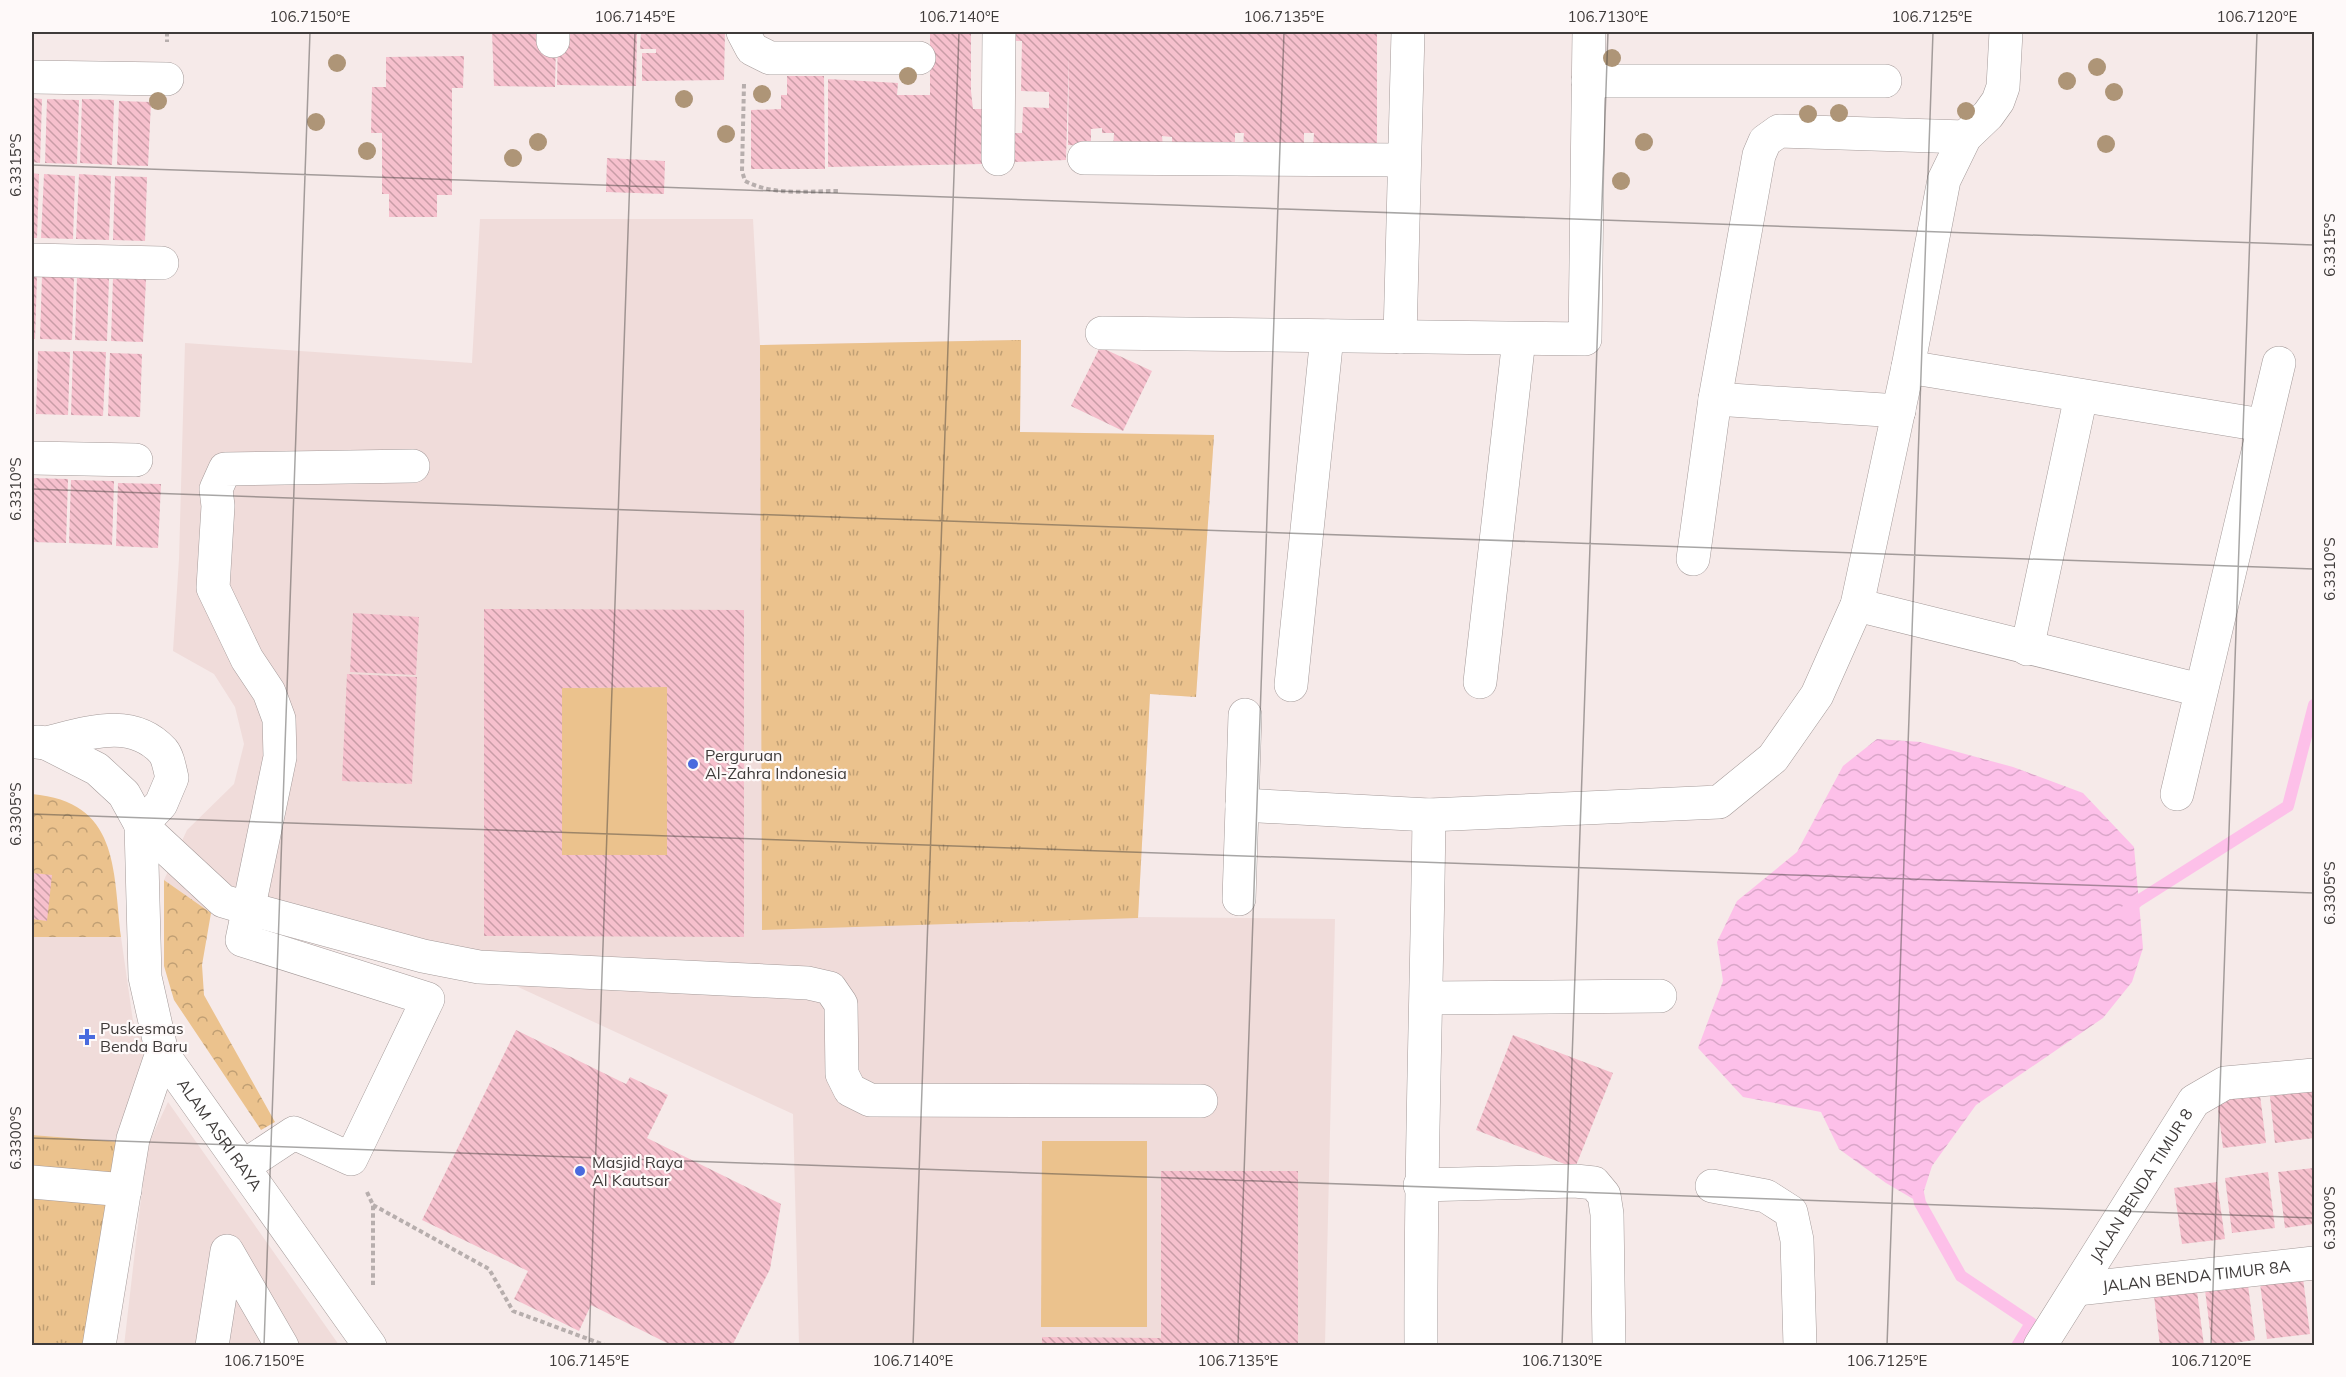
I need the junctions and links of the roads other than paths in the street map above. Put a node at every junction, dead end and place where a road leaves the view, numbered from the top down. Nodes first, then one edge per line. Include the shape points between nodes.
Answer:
1 (999, 32) edge
2 (1408, 32) edge
3 (1589, 32) edge
4 (2006, 32) edge
5 (748, 40) edge
6 (919, 58) dead end
7 (32, 77) edge
8 (167, 79) dead end
9 (1588, 81) junction
10 (1885, 81) dead end
11 (1965, 137) junction
12 (1084, 158) dead end
13 (998, 159) dead end
14 (1404, 160) junction
15 (32, 260) edge
16 (162, 263) dead end
17 (1102, 333) dead end
18 (1328, 336) junction
19 (1400, 337) junction
20 (1520, 339) junction
21 (2278, 363) dead end
22 (1908, 367) junction
23 (2081, 396) junction
24 (1715, 399) junction
25 (1899, 411) junction
26 (2262, 425) junction
27 (32, 458) edge
28 (136, 460) dead end
29 (413, 466) dead end
30 (1693, 559) dead end
31 (1857, 605) junction
32 (2027, 648) junction
33 (1480, 682) dead end
34 (1291, 685) dead end
35 (2200, 690) junction
36 (1245, 715) dead end
37 (39, 742) edge
38 (2176, 794) dead end
39 (1242, 805) junction
40 (1429, 815) junction
41 (141, 825) junction
42 (1239, 899) dead end
43 (250, 909) junction
44 (1660, 996) dead end
45 (1427, 998) junction
46 (162, 1053) junction
47 (2314, 1075) edge
48 (1201, 1101) dead end
49 (244, 1166) junction
50 (32, 1182) edge
51 (1420, 1185) junction
52 (1712, 1186) dead end
53 (125, 1191) junction
54 (2314, 1263) edge
55 (2077, 1289) junction
56 (362, 1333) edge
57 (99, 1346) edge
58 (212, 1346) edge
59 (282, 1346) edge
60 (1421, 1346) edge
61 (1608, 1346) edge
62 (1800, 1346) edge
63 (2040, 1346) edge

1 - 13 street
2 - 14 street
3 - 9 street
4 - 11 street via 2003,87 1988,115
5 - 6 street via 760,55 777,59
7 - 8 street
9 - 10 street
9 - 20 street via 1585,339
11 - 22 street via 1944,180
11 - 24 street via 1779,131 1764,141
12 - 14 street
14 - 19 street
15 - 16 street
17 - 18 street
18 - 19 street
18 - 34 street
19 - 20 street
20 - 33 street
21 - 26 street
22 - 23 street
22 - 25 street
23 - 26 street
23 - 32 street
24 - 25 street
24 - 30 street
25 - 31 street
26 - 35 street
27 - 28 street
29 - 43 street via 225,470 216,489 213,588 247,659 269,692 279,719 280,757
31 - 32 street
31 - 40 street via 1817,695 1773,758 1719,802
32 - 35 street
35 - 38 street
36 - 39 street
37 - 41 street via 104,775 124,794
37 - 41 street via 105,729 138,732 164,752 172,778 161,804
39 - 40 street
39 - 42 street
40 - 45 street
41 - 43 street via 223,901
41 - 46 street, ALAM ASRI RAYA via 145,977
43 - 48 street via 423,956 479,967 808,983 830,988 841,1004 842,1074 850,1090 870,1100
43 - 49 street via 242,940 428,999 351,1159 294,1133
44 - 45 street
45 - 51 street
46 - 49 street, ALAM ASRI RAYA
46 - 53 street via 133,1139
47 - 55 street, JALAN BENDA TIMUR 8 via 2225,1083 2194,1101
49 - 56 street, ALAM ASRI RAYA
50 - 53 street
51 - 60 street
51 - 61 street via 1594,1183 1604,1195 1607,1214
52 - 62 street via 1766,1196 1791,1212 1797,1240
53 - 57 street
54 - 55 street, JALAN BENDA TIMUR 8A
55 - 63 street, JALAN BENDA TIMUR 8
58 - 59 street via 227,1251

